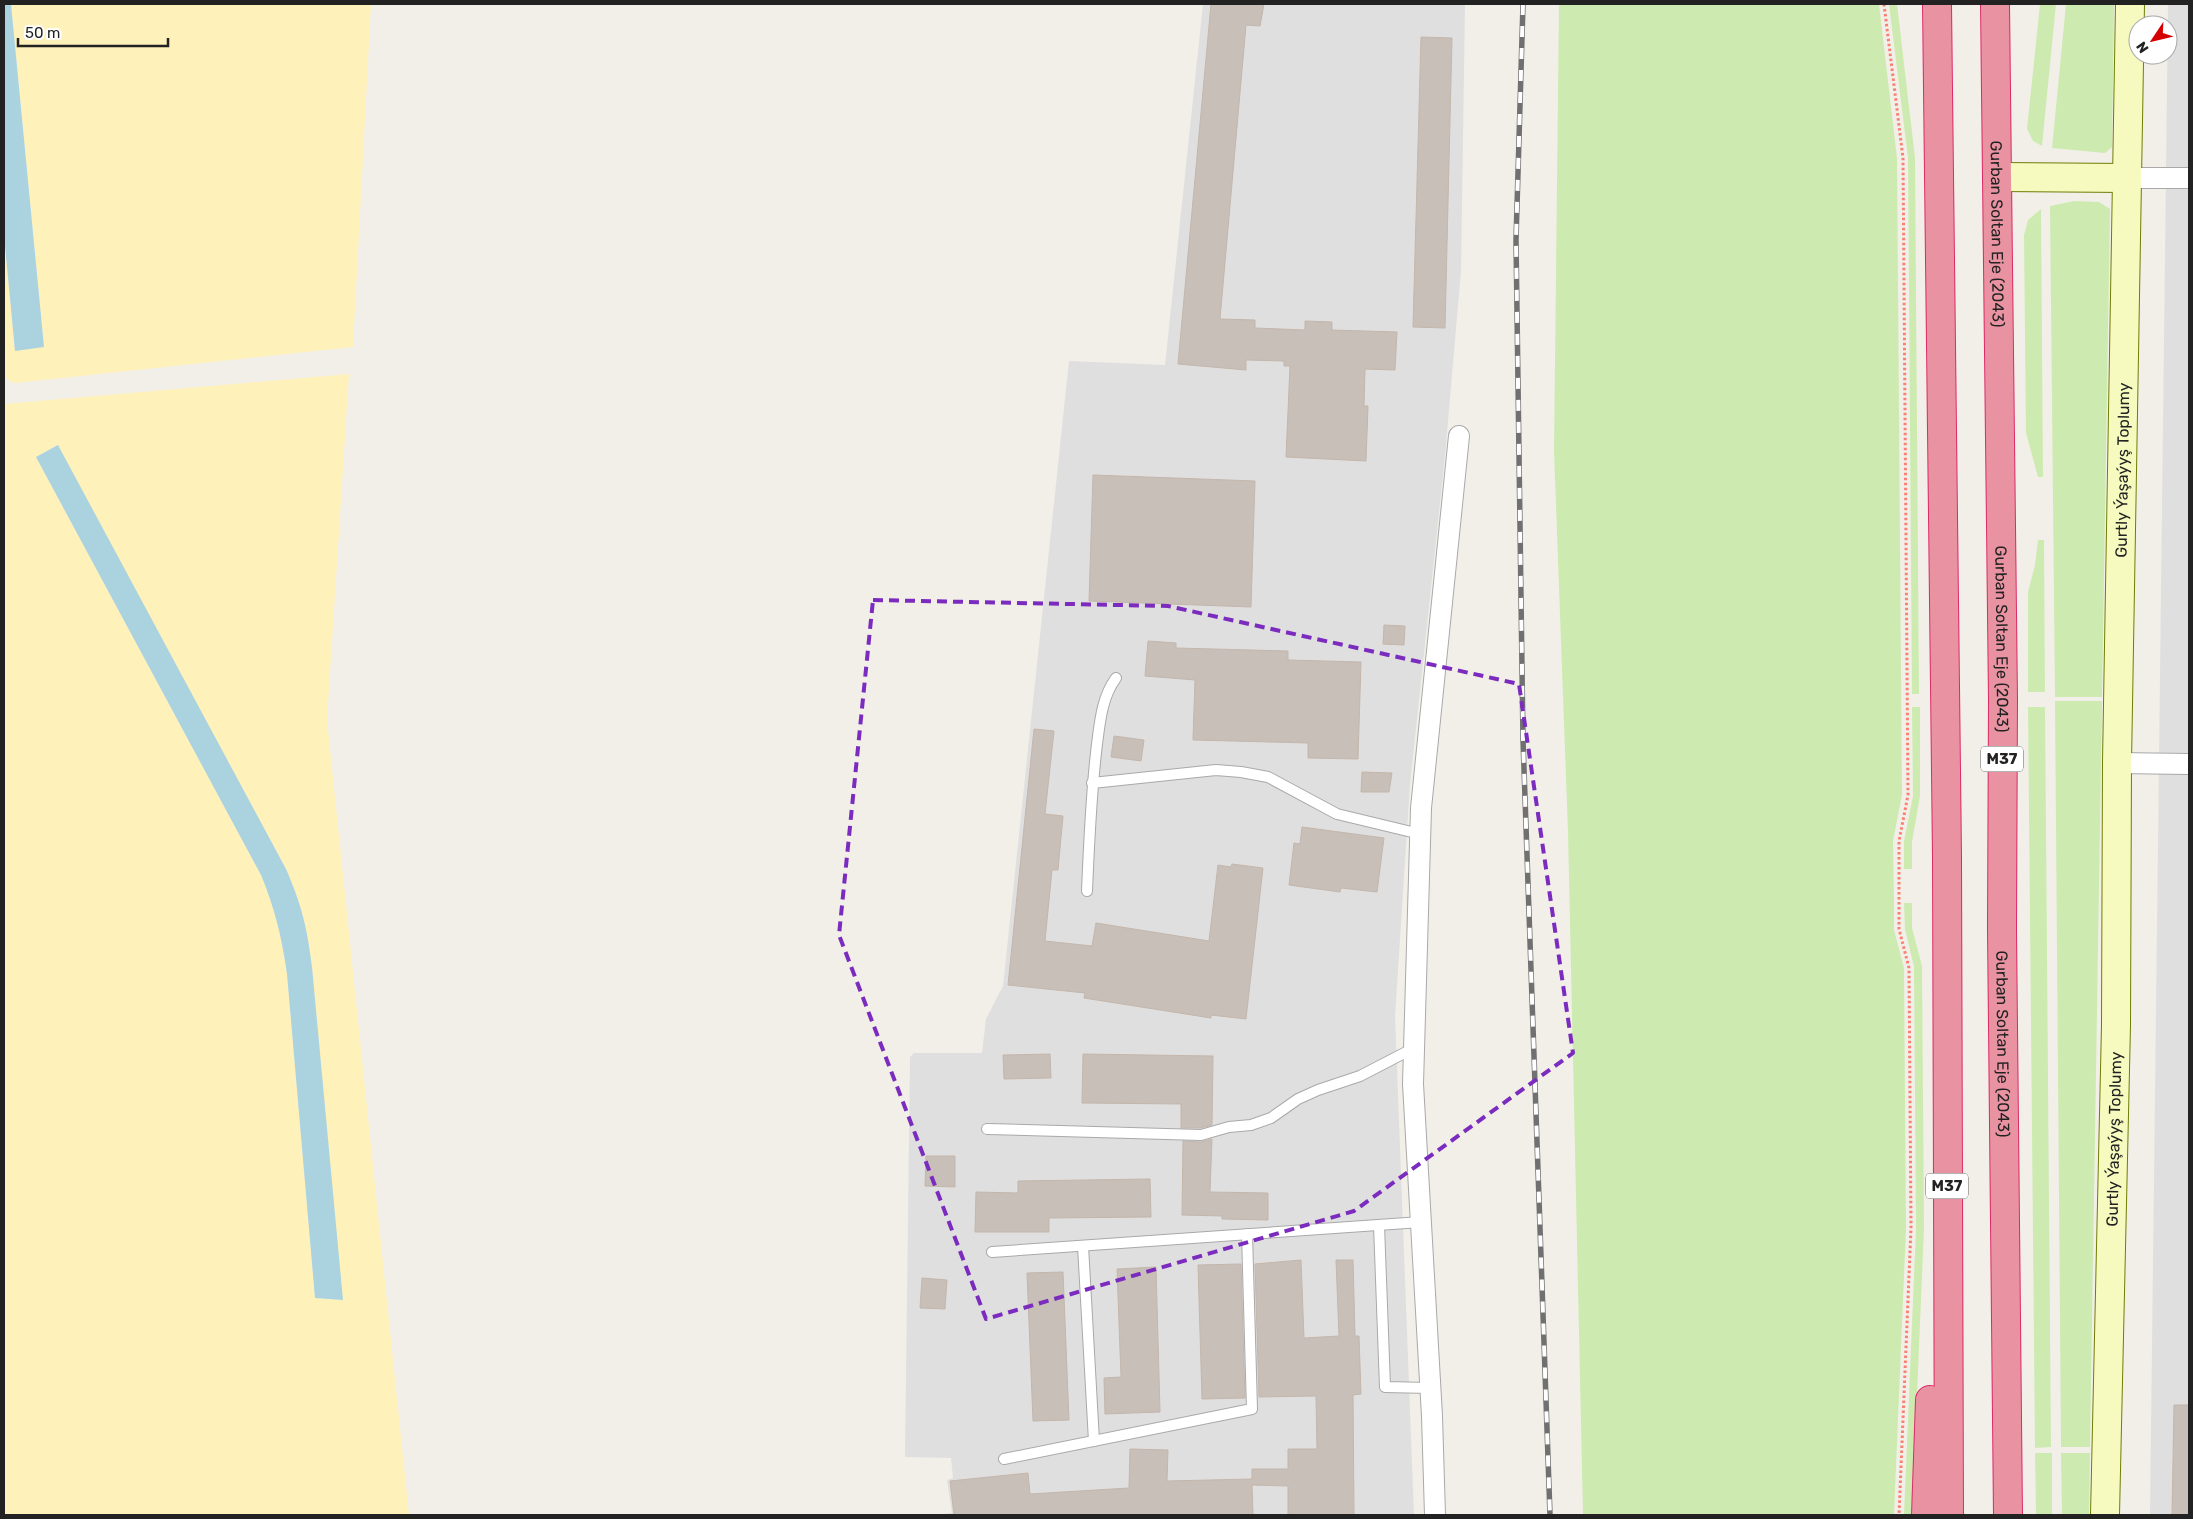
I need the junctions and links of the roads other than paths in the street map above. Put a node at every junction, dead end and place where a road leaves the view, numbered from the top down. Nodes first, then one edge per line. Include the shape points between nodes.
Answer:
1 (1937, 4) edge
2 (1995, 4) edge
3 (2130, 4) edge
4 (1997, 177) junction
5 (2127, 178) junction
6 (2189, 178) edge
7 (1459, 436) dead end
8 (1116, 678) dead end
9 (2117, 763) junction
10 (2189, 764) edge
11 (1092, 783) junction
12 (1420, 834) junction
13 (1087, 891) dead end
14 (1414, 1048) junction
15 (987, 1129) dead end
16 (1421, 1222) junction
17 (1379, 1225) junction
18 (1248, 1234) junction
19 (1083, 1246) junction
20 (992, 1252) dead end
21 (1947, 1298) junction
22 (1430, 1388) junction
23 (1094, 1441) junction
24 (1004, 1459) dead end
25 (1435, 1515) edge
26 (1926, 1515) edge
27 (1949, 1515) edge
28 (2008, 1515) edge
29 (2105, 1515) edge

1 - 21 highway, M37 via 1947,857
2 - 4 highway, Gurban Soltan Eje (2043) / M37
3 - 5 street, Gurtly Ýaşaýyş Toplumy
4 - 5 street
4 - 28 highway, Gurban Soltan Eje (2043) / M37
5 - 6 street
5 - 9 street, Gurtly Ýaşaýyş Toplumy
7 - 12 street
8 - 11 lane via 1108,689 1102,712
9 - 10 street
9 - 29 street, Gurtly Ýaşaýyş Toplumy via 2116,1025
11 - 12 lane via 1216,770 1241,772 1268,777 1337,814
11 - 13 lane
12 - 14 street
14 - 15 lane via 1360,1076 1298,1099 1271,1118 1200,1135
14 - 16 street
16 - 17 lane
16 - 22 street
17 - 18 lane
17 - 22 lane via 1384,1386
18 - 19 lane
18 - 23 lane via 1252,1409
19 - 20 lane
19 - 23 lane
21 - 26 highway via 1931,1385
21 - 27 highway, M37
22 - 25 street
23 - 24 lane

